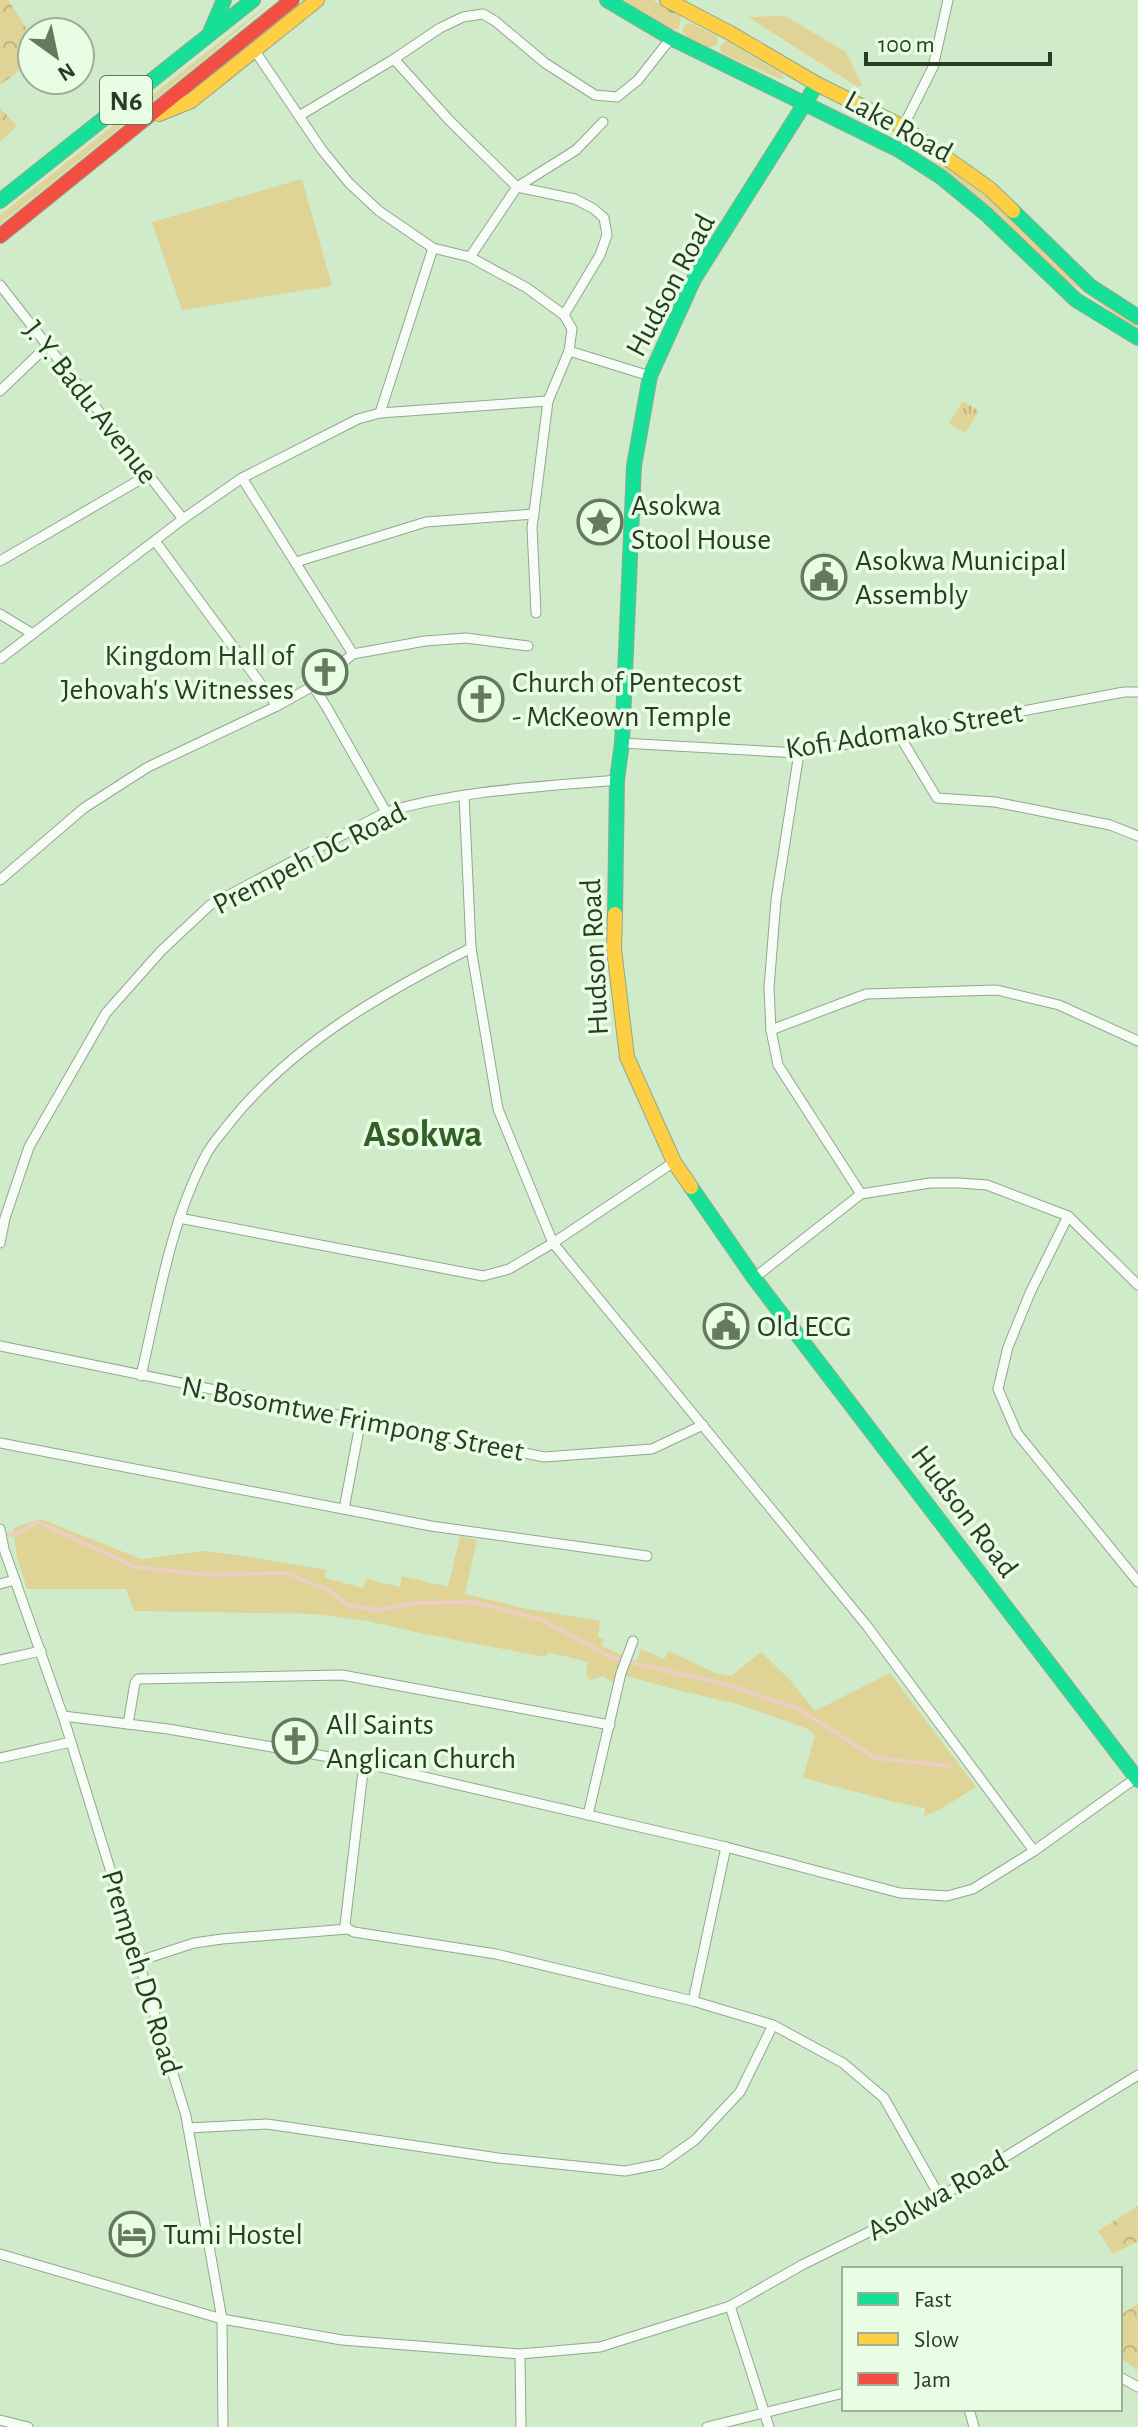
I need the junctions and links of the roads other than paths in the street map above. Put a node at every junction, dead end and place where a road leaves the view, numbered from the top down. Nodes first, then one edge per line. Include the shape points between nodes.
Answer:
1 (224, 0) edge
2 (253, 0) edge
3 (292, 0) edge
4 (317, 0) edge
5 (607, 0) edge
6 (948, 0) edge
7 (670, 2) edge
8 (209, 34) junction
9 (671, 38) junction
10 (255, 51) junction
11 (394, 59) junction
12 (817, 84) junction
13 (805, 105) junction
14 (299, 116) junction
15 (145, 119) junction
16 (603, 122) dead end
17 (903, 127) junction
18 (517, 187) junction
19 (0, 201) edge
20 (3, 233) edge
21 (433, 248) junction
22 (0, 254) edge
23 (470, 257) junction
24 (0, 285) edge
25 (564, 315) junction
26 (1138, 317) edge
27 (1138, 338) edge
28 (47, 346) junction
29 (569, 351) junction
30 (650, 376) junction
31 (0, 391) edge
32 (548, 401) junction
33 (380, 413) junction
34 (148, 475) junction
35 (242, 478) junction
36 (534, 514) junction
37 (183, 519) junction
38 (155, 541) junction
39 (0, 561) edge
40 (296, 562) junction
41 (536, 613) dead end
42 (0, 614) edge
43 (33, 634) junction
44 (528, 646) dead end
45 (353, 654) junction
46 (0, 659) edge
47 (313, 686) junction
48 (1138, 692) edge
49 (277, 706) junction
50 (899, 735) junction
51 (622, 743) junction
52 (799, 753) junction
53 (617, 780) junction
54 (464, 795) junction
55 (386, 812) junction
56 (1138, 836) edge
57 (0, 880) edge
58 (471, 948) junction
59 (771, 1030) junction
60 (1138, 1041) edge
61 (674, 1162) junction
62 (861, 1194) junction
63 (1068, 1216) junction
64 (179, 1218) junction
65 (0, 1243) edge
66 (553, 1243) junction
67 (754, 1278) junction
68 (1138, 1285) edge
69 (0, 1346) edge
70 (141, 1376) junction
71 (361, 1419) junction
72 (703, 1425) junction
73 (0, 1443) edge
74 (344, 1509) junction
75 (0, 1529) edge
76 (647, 1556) dead end
77 (15, 1580) junction
78 (1138, 1582) edge
79 (0, 1584) edge
80 (633, 1641) dead end
81 (41, 1651) junction
82 (0, 1660) edge
83 (63, 1716) junction
84 (128, 1724) junction
85 (610, 1725) junction
86 (71, 1742) junction
87 (0, 1758) edge
88 (364, 1763) junction
89 (1137, 1779) edge
90 (588, 1815) junction
91 (726, 1847) junction
92 (1034, 1851) junction
93 (348, 1929) junction
94 (139, 1961) junction
95 (693, 2001) junction
96 (773, 2025) junction
97 (1138, 2075) edge
98 (188, 2128) junction
99 (940, 2197) junction
100 (0, 2254) edge
101 (730, 2306) junction
102 (222, 2319) junction
103 (520, 2354) junction
104 (842, 2394) edge
105 (765, 2414) junction
106 (0, 2420) edge
107 (28, 2427) edge
108 (223, 2427) edge
109 (521, 2427) edge
110 (707, 2427) edge
111 (769, 2427) edge

1 - 8 main road
2 - 8 main road, N6
3 - 15 main road, N6
4 - 10 main road
5 - 9 main road, Lake Road
6 - 17 street via 933,67
7 - 12 main road, Lake Road
8 - 19 main road, N6
9 - 11 street via 638,80 617,97 595,95 483,14 440,28
9 - 13 main road, Lake Road
10 - 14 street
10 - 15 main road via 191,101
11 - 14 street
11 - 18 street
12 - 13 main road, Hudson Road
12 - 17 main road, Lake Road
13 - 27 main road, Lake Road via 899,150 941,177 1076,300
13 - 30 main road, Hudson Road via 694,279
14 - 21 street via 349,183
15 - 20 main road, N6
16 - 18 street via 576,150
17 - 26 main road, Lake Road via 990,189 1090,286
18 - 23 street
18 - 25 street via 575,199 604,218 607,235 600,255
20 - 22 main road
21 - 23 street
21 - 33 street
23 - 25 street
24 - 28 street, J. Y. Badu Avenue
25 - 29 street via 572,329
28 - 31 street
28 - 34 street, J. Y. Badu Avenue
29 - 30 street
29 - 32 street
30 - 51 main road, Hudson Road via 634,466
32 - 33 street
32 - 36 street
33 - 35 street
34 - 37 street, J. Y. Badu Avenue
34 - 39 street
35 - 37 street
35 - 40 street
36 - 40 street via 426,522
36 - 41 street
37 - 38 street
38 - 43 street
38 - 49 street
40 - 45 street
42 - 43 street
43 - 46 street
44 - 45 street via 466,638
45 - 47 street
47 - 49 street
47 - 55 street
48 - 50 street, Kofi Adomako Street
49 - 57 street via 148,767 84,808
50 - 52 street, Kofi Adomako Street
50 - 56 street via 937,798 995,802 1110,825
51 - 52 street, Kofi Adomako Street
51 - 53 main road, Hudson Road
52 - 59 street via 776,900
53 - 54 street, Prempeh DC Road
53 - 61 main road, Hudson Road via 614,949 624,1040
54 - 55 street, Prempeh DC Road
54 - 58 street
55 - 65 street, Prempeh DC Road via 210,905 161,951 106,1013 29,1147
58 - 64 street via 398,986 302,1050 251,1096 207,1152
58 - 66 street via 498,1109
59 - 60 street via 866,994 997,990 1059,1005
59 - 62 street via 778,1065
61 - 66 street
61 - 67 main road, Hudson Road
62 - 63 street via 930,1183 987,1185
62 - 67 street
63 - 68 street
63 - 78 street via 1013,1333 998,1389 1017,1433
64 - 66 street via 483,1276 509,1269
64 - 70 street
66 - 72 street
67 - 89 main road, Hudson Road
69 - 70 street, N. Bosomtwe Frimpong Street
70 - 71 street, N. Bosomtwe Frimpong Street
71 - 72 street, N. Bosomtwe Frimpong Street via 544,1457 652,1449
71 - 74 street
72 - 92 street via 867,1626
73 - 74 street
74 - 76 street
75 - 77 street, Prempeh DC Road
77 - 79 street
77 - 81 street, Prempeh DC Road
80 - 85 street
81 - 82 street
81 - 83 street, Prempeh DC Road
83 - 84 street
83 - 86 street, Prempeh DC Road
84 - 85 street via 138,1679 342,1675
84 - 88 street
85 - 90 street
86 - 87 street
86 - 94 street, Prempeh DC Road
88 - 90 street
88 - 93 street
89 - 92 street
90 - 91 street
91 - 92 street via 900,1893 947,1896 973,1889
91 - 95 street
93 - 94 street via 194,1943
93 - 95 street via 496,1954
94 - 98 street, Prempeh DC Road
95 - 96 street
96 - 98 street via 740,2092 695,2140 661,2164 625,2171 267,2124
96 - 99 street via 843,2063 884,2098
97 - 99 street, Asokwa Road
98 - 102 street, Prempeh DC Road
99 - 101 street, Asokwa Road
100 - 102 street, Asokwa Road
101 - 103 street, Asokwa Road via 600,2347
101 - 105 street
102 - 103 street, Asokwa Road via 342,2340
102 - 108 street, Prempeh DC Road
103 - 109 street
104 - 105 street
105 - 110 street
105 - 111 street
106 - 107 street

